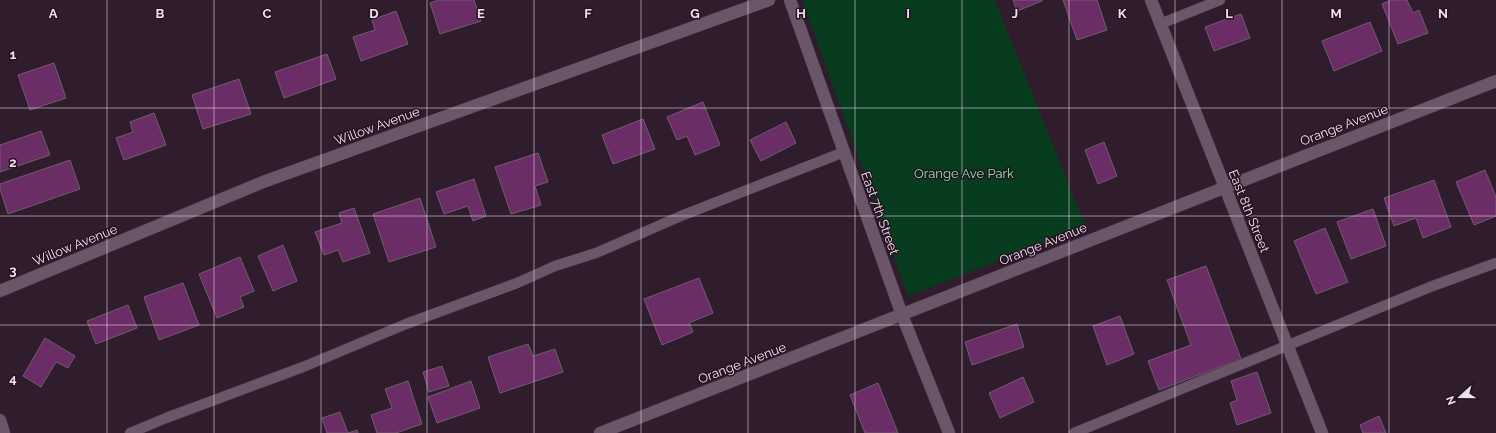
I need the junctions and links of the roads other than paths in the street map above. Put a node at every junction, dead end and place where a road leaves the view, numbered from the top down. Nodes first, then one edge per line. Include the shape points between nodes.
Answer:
1 (769, 0) edge
2 (790, 0) edge
3 (1151, 0) edge
4 (1220, 0) edge
5 (1160, 24) junction
6 (1496, 81) edge
7 (844, 152) junction
8 (1224, 187) junction
9 (1496, 263) edge
10 (0, 291) edge
11 (902, 315) junction
12 (1287, 346) junction
13 (0, 420) edge
14 (4, 433) edge
15 (130, 433) edge
16 (600, 433) edge
17 (950, 433) edge
18 (1074, 433) edge
19 (1322, 433) edge

1 - 10 street, Willow Avenue via 263,182
2 - 7 street, East 7th Street
3 - 5 street, East 8th Street
4 - 5 lane
5 - 8 street, East 8th Street
6 - 8 street, Orange Avenue
7 - 11 street, East 7th Street
7 - 15 lane via 596,252
8 - 11 street, Orange Avenue
8 - 12 street, East 8th Street
9 - 12 lane via 1430,287
11 - 16 street, Orange Avenue
11 - 17 street, East 7th Street
12 - 18 lane
12 - 19 street, East 8th Street
13 - 14 street

